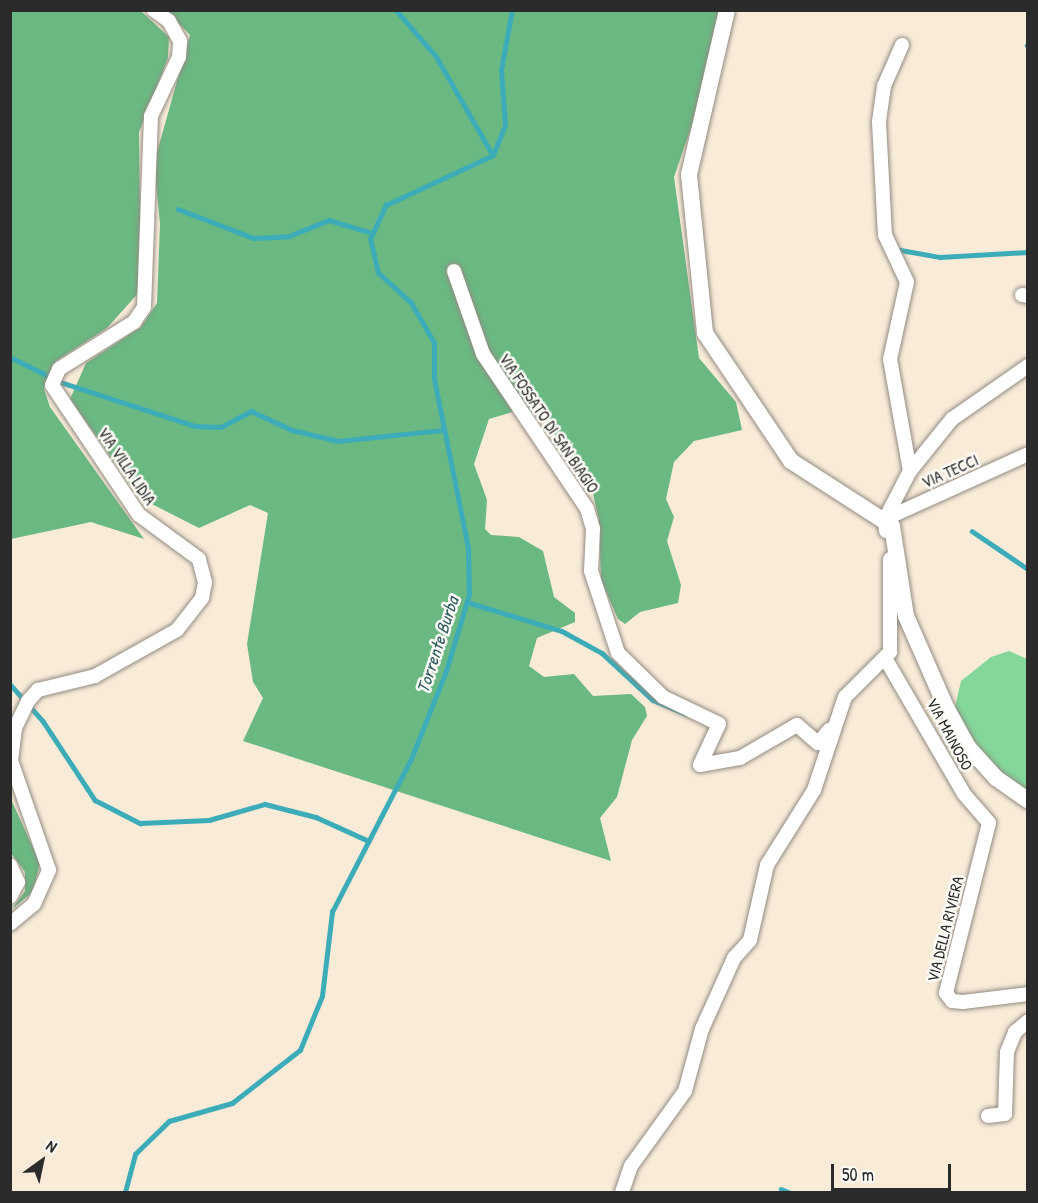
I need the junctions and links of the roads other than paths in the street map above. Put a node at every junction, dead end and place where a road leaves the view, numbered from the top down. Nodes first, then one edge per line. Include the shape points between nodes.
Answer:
1 (154, 10) edge
2 (727, 10) edge
3 (902, 45) dead end
4 (454, 271) dead end
5 (1028, 366) edge
6 (1028, 454) edge
7 (910, 471) junction
8 (885, 519) junction
9 (885, 658) junction
10 (836, 723) junction
11 (1028, 800) edge
12 (989, 824) joint
13 (10, 865) edge
14 (10, 897) edge
15 (10, 924) edge
16 (1028, 994) edge
17 (1028, 1021) edge
18 (988, 1116) dead end
19 (622, 1192) edge

1 - 15 street, VIA VILLA LIDIA via 169,21 180,41 179,57 151,116 144,307 134,322 60,369 52,385 139,515 199,559 205,582 202,598 177,630 95,676 38,690 27,701 15,728 11,760 49,870 34,904
2 - 8 street via 689,175 705,333 791,461
3 - 7 street via 884,86 879,122 885,235 907,282 890,359
4 - 10 street, VIA FOSSATO DI SAN BIAGIO via 483,354 586,509 593,529 591,571 609,611 618,652 663,698 719,724 700,765 740,758 797,725 821,742
5 - 7 street via 952,419
6 - 8 street, VIA TECCI
7 - 8 street
8 - 9 street via 894,628
8 - 11 street via 896,533 906,616 946,707 968,747 996,778
9 - 10 street via 854,684
9 - 12 street, VIA MAINOSO via 958,784
10 - 19 street via 804,812 767,865 750,940 734,958 702,1029 685,1091 631,1166
12 - 16 street, VIA DELLA RIVIERA via 946,993 952,1001 963,1002
13 - 14 street via 18,882
17 - 18 street via 1015,1032 1007,1052 1005,1114

